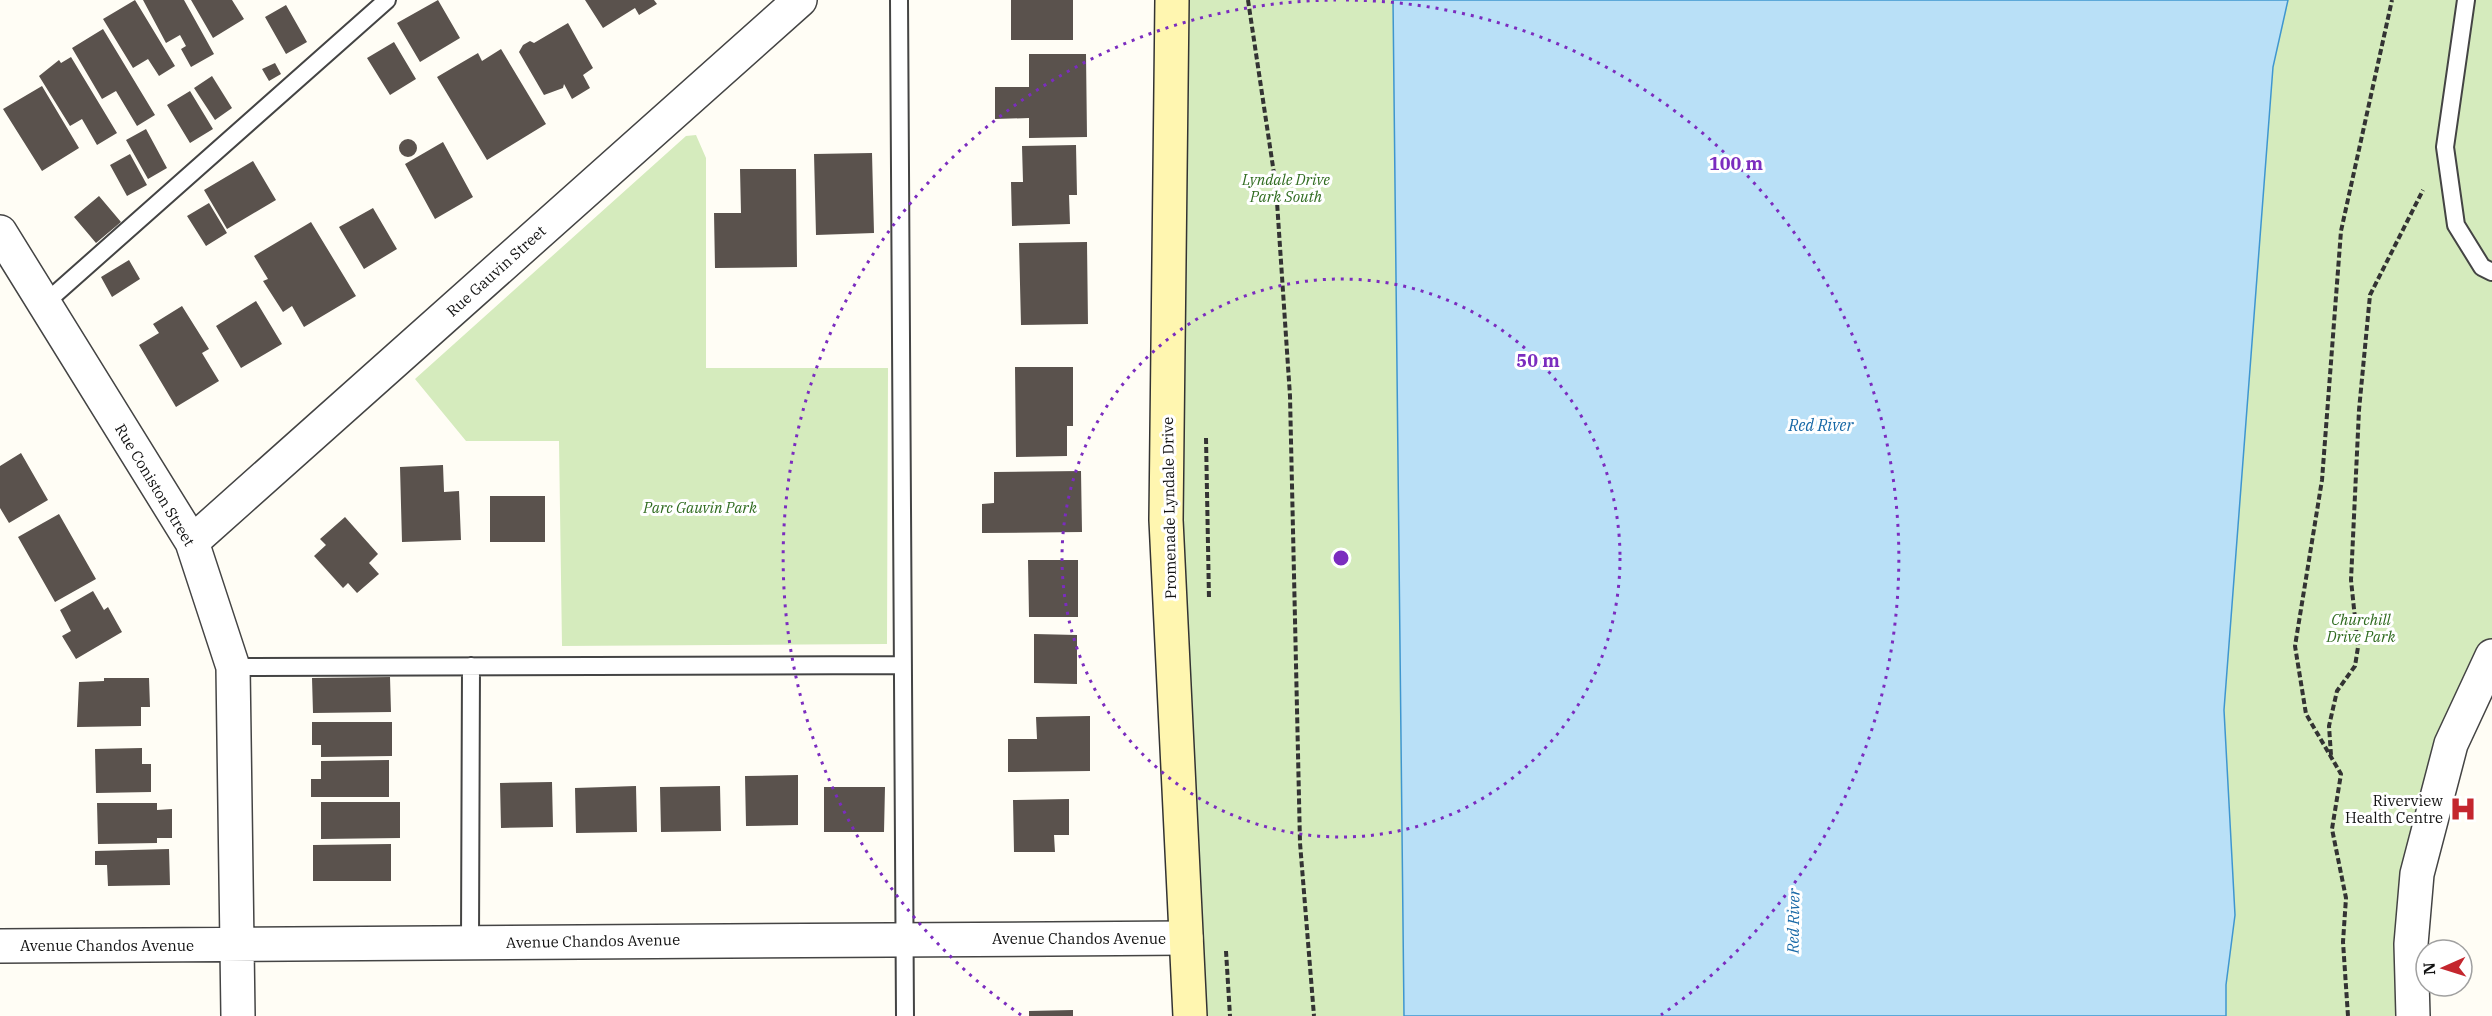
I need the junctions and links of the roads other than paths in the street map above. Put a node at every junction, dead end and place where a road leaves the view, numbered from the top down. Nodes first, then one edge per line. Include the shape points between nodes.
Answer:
1 (387, 0) edge
2 (800, 0) edge
3 (899, 0) edge
4 (1172, 0) edge
5 (2466, 0) edge
6 (0, 232) edge
7 (2492, 272) edge
8 (44, 304) junction
9 (192, 543) junction
10 (2492, 656) edge
11 (903, 665) junction
12 (471, 666) junction
13 (233, 667) junction
14 (905, 938) junction
15 (1186, 938) junction
16 (470, 942) junction
17 (237, 944) junction
18 (0, 946) edge
19 (238, 1016) edge
20 (905, 1016) edge
21 (1190, 1016) edge
22 (2413, 1016) edge

1 - 8 lane
2 - 9 street, Rue Gauvin Street
3 - 11 lane
4 - 15 street, Promenade Lyndale Drive via 1166,520
5 - 7 lane via 2445,147 2456,225 2482,267
6 - 8 street, Rue Coniston Street
8 - 9 street, Rue Coniston Street
9 - 13 street, Rue Coniston Street
10 - 22 street via 2451,744 2417,874 2411,944
11 - 12 lane
11 - 14 lane
12 - 13 lane
12 - 16 lane
13 - 17 street, Rue Coniston Street
14 - 15 street, Avenue Chandos Avenue
14 - 16 street, Avenue Chandos Avenue
14 - 20 lane
15 - 21 street, Promenade Lyndale Drive
16 - 17 street, Avenue Chandos Avenue
17 - 18 street, Avenue Chandos Avenue
17 - 19 street, Rue Coniston Street

